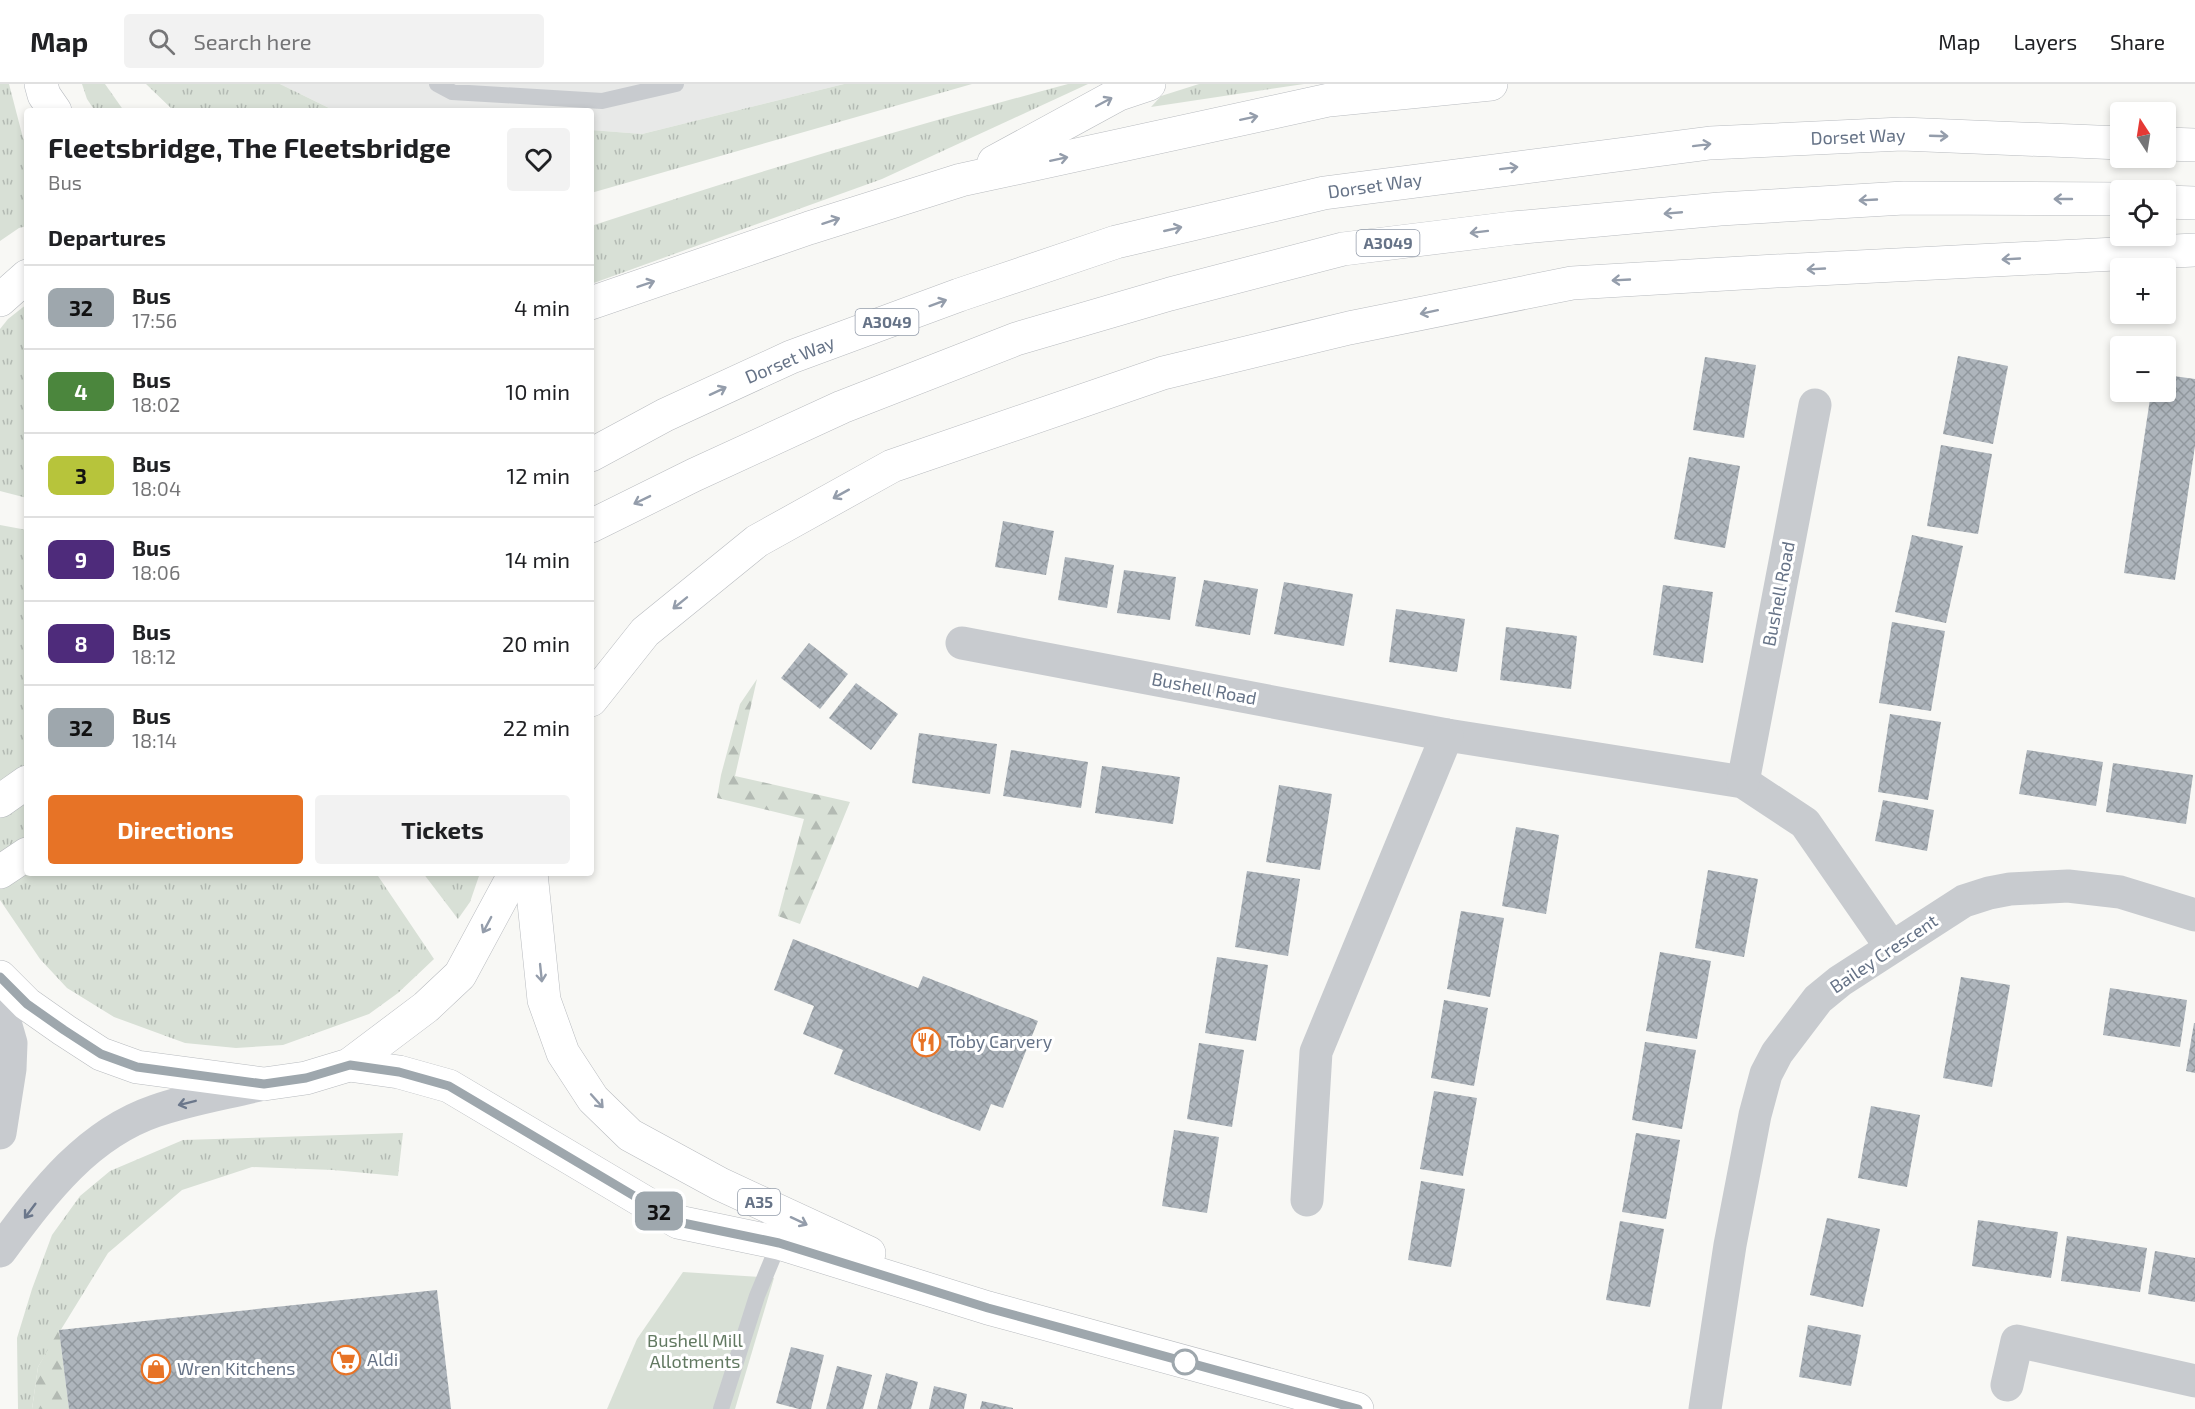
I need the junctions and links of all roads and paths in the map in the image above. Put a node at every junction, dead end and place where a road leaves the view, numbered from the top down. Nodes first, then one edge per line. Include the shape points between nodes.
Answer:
1 (42, 84) edge
2 (436, 84) edge
3 (676, 84) edge
4 (1149, 84) edge
5 (1491, 84) edge
6 (53, 108) edge
7 (2110, 143) edge
8 (2176, 144) edge
9 (2195, 145) edge
10 (961, 180) junction
11 (2110, 199) edge
12 (2176, 202) edge
13 (2195, 203) edge
14 (2195, 250) edge
15 (24, 279) edge
16 (0, 300) edge
17 (594, 302) edge
18 (1815, 405) dead end
19 (594, 453) edge
20 (594, 525) edge
21 (962, 643) dead end
22 (594, 695) edge
23 (1447, 735) junction
24 (1743, 782) junction
25 (24, 784) edge
26 (0, 801) edge
27 (24, 856) edge
28 (0, 872) edge
29 (513, 876) edge
30 (531, 876) edge
31 (2195, 915) edge
32 (1890, 947) junction
33 (0, 977) edge
34 (0, 1005) edge
35 (350, 1065) junction
36 (264, 1084) junction
37 (0, 1133) edge
38 (1307, 1200) dead end
39 (779, 1243) junction
40 (0, 1251) edge
41 (988, 1308) junction
42 (2195, 1381) edge
43 (2007, 1385) dead end
44 (721, 1409) edge
45 (1358, 1409) edge
46 (1705, 1409) edge

1 - 6 main road
2 - 3 lane via 452,92 602,100
10 -> 4 main road via 1119,94
10 -> 5 main road via 1329,100
19 -> 7 main road, Dorset Way / A3049 via 665,415 791,357 970,291 1116,242 1324,193 1710,144 1902,134
8 - 9 main road
17 -> 10 main road
11 -> 20 main road, A3049 via 1904,198 1732,208 1343,249 1016,339 842,407
12 - 13 main road
14 -> 22 main road via 1572,283 1349,328 1163,373 892,466 757,541 645,632
15 - 16 main road
18 - 24 street, Bushell Road
21 - 23 street, Bushell Road
23 - 24 street, Bushell Road
23 - 38 street via 1316,1052
24 - 32 street, Bushell Road via 1805,823
25 - 26 main road
27 - 28 main road
29 -> 35 main road via 460,975 426,1007
30 -> 41 main road, A35 via 544,1000 563,1053 593,1099 630,1135 720,1184
31 - 32 street, Bailey Crescent via 2120,892 2068,886 2010,889 1964,901
32 - 46 street, Bailey Crescent via 1818,999 1766,1074 1730,1245
33 - 36 main road via 27,1004 101,1054 137,1067
34 - 37 street via 11,1042
35 - 36 main road via 306,1078
35 - 39 main road, A35 via 399,1072 449,1086 678,1222
36 -> 40 street via 155,1111 120,1127 83,1152 43,1194
39 - 41 main road, A35
39 - 44 lane via 757,1296
41 - 45 main road, A35
42 - 43 street via 2017,1341

